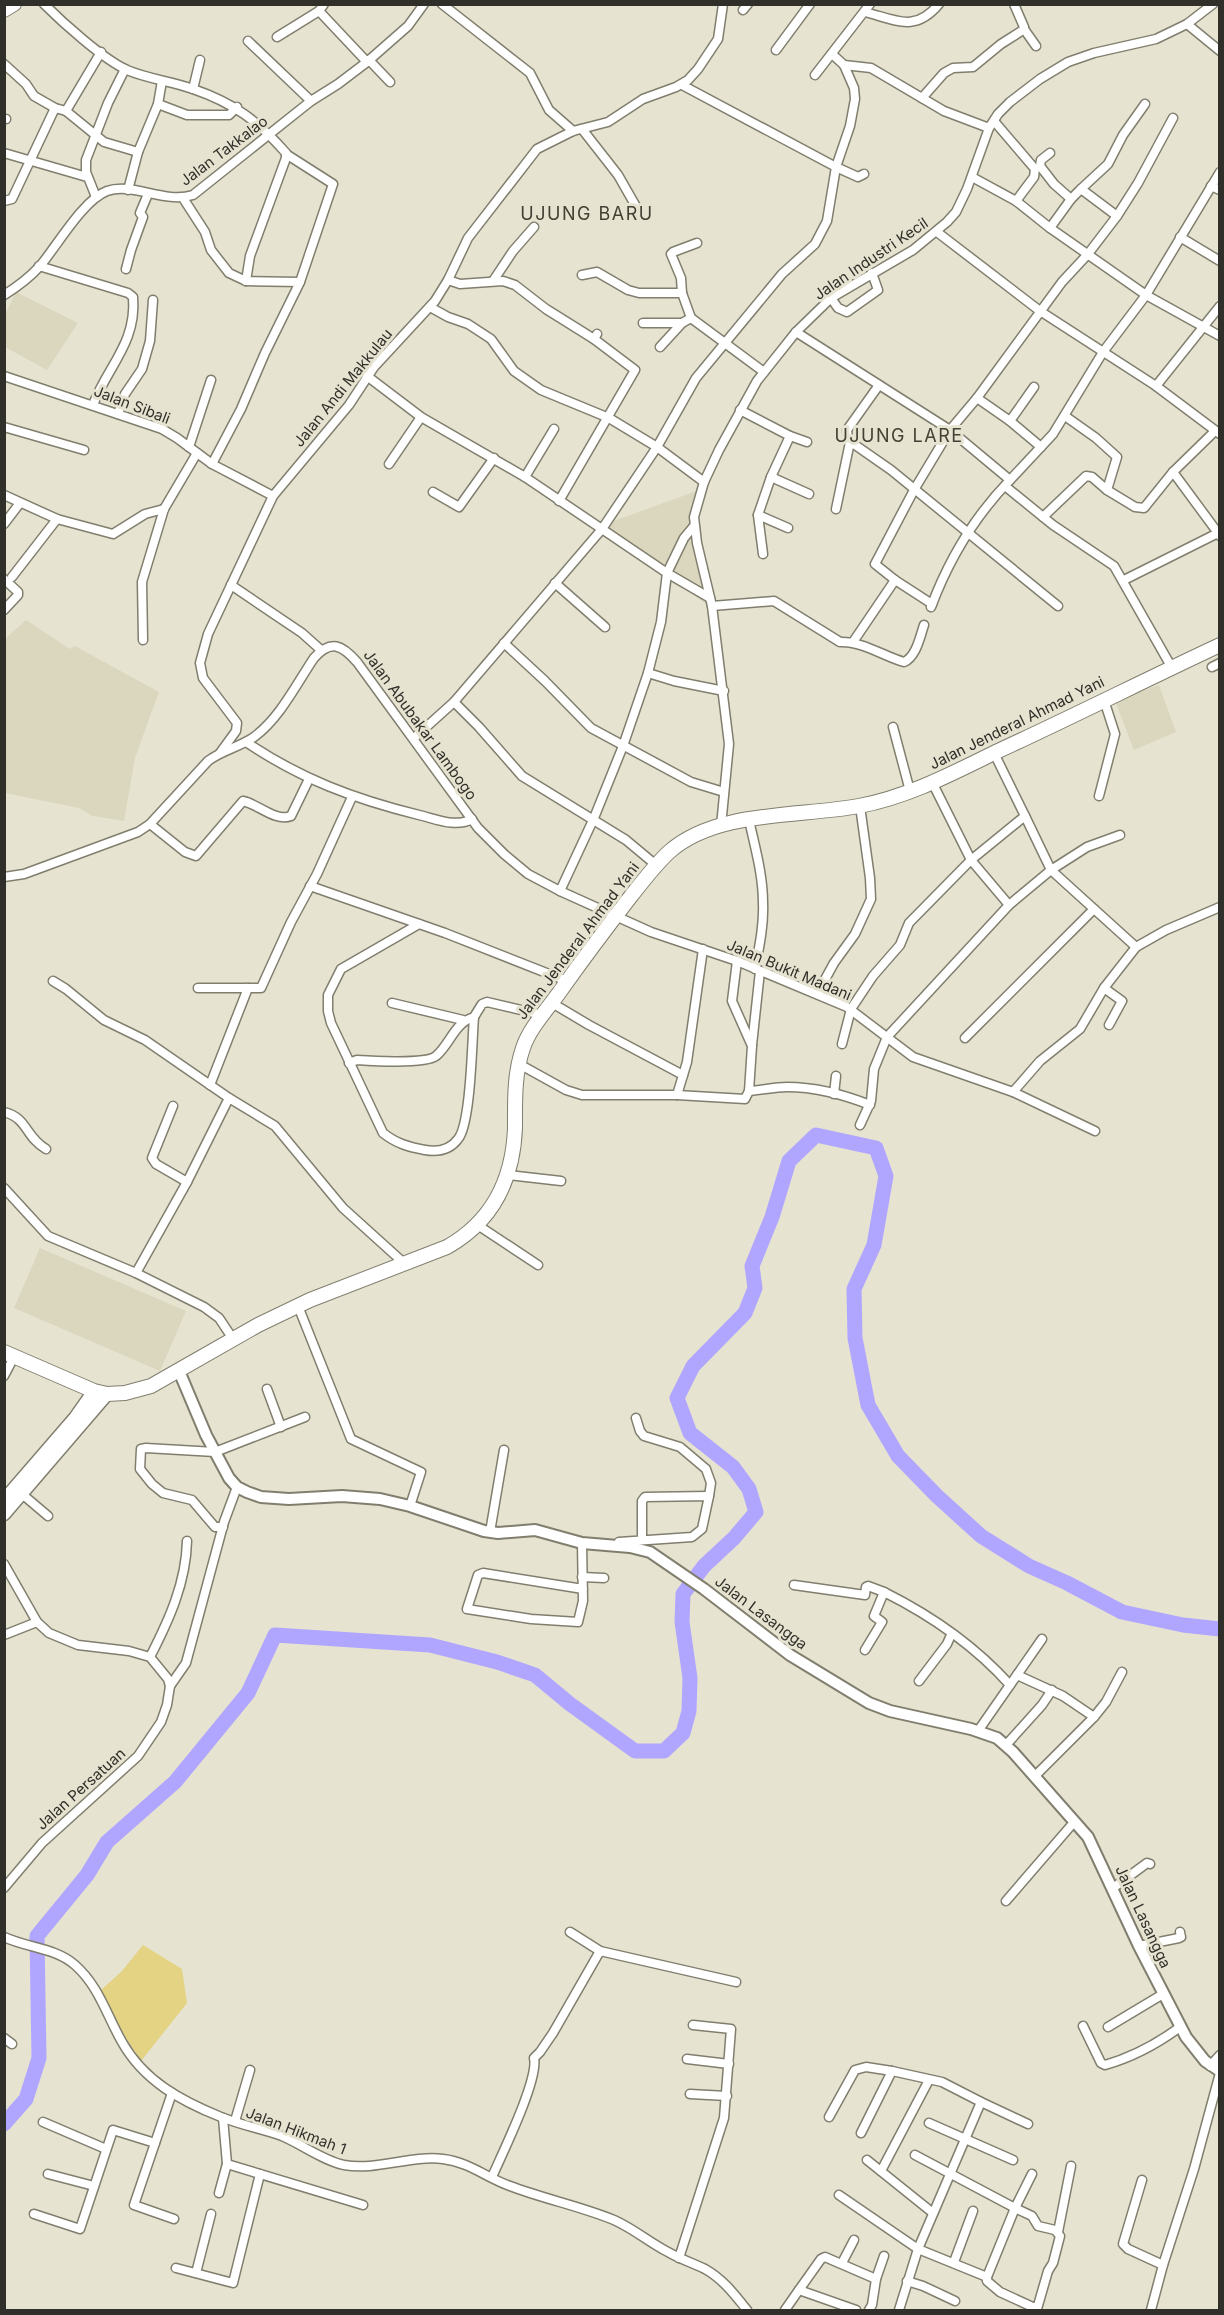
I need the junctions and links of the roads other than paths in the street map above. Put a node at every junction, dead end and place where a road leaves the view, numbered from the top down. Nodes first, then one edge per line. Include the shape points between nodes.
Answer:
1 (44, 4) edge
2 (424, 4) edge
3 (442, 4) edge
4 (723, 4) edge
5 (810, 4) edge
6 (939, 4) edge
7 (1014, 4) edge
8 (1213, 4) edge
9 (322, 8) edge
10 (868, 8) edge
11 (1187, 24) junction
12 (1024, 29) junction
13 (277, 37) dead end
14 (248, 41) dead end
15 (1036, 46) dead end
16 (776, 50) dead end
17 (1220, 51) edge
18 (101, 52) junction
19 (832, 54) junction
20 (200, 60) dead end
21 (368, 61) junction
22 (4, 64) edge
23 (844, 65) junction
24 (125, 69) junction
25 (815, 75) dead end
26 (162, 81) junction
27 (390, 82) dead end
28 (682, 85) junction
29 (193, 89) junction
30 (922, 98) junction
31 (311, 100) junction
32 (158, 104) junction
33 (1145, 104) dead end
34 (237, 107) junction
35 (55, 108) junction
36 (66, 111) junction
37 (1173, 118) dead end
38 (991, 125) junction
39 (577, 130) junction
40 (269, 134) junction
41 (95, 135) junction
42 (138, 152) junction
43 (4, 153) edge
44 (1050, 153) dead end
45 (286, 154) junction
46 (31, 159) junction
47 (836, 167) junction
48 (1220, 172) edge
49 (864, 174) dead end
50 (87, 177) junction
51 (972, 177) junction
52 (1211, 186) junction
53 (1081, 189) junction
54 (128, 190) junction
55 (1220, 190) edge
56 (148, 194) junction
57 (96, 196) junction
58 (183, 198) junction
59 (1071, 199) junction
60 (4, 201) edge
61 (1016, 201) junction
62 (638, 210) dead end
63 (1117, 216) junction
64 (534, 227) dead end
65 (1050, 228) junction
66 (937, 232) junction
67 (1180, 237) junction
68 (697, 243) dead end
69 (1088, 254) junction
70 (1220, 261) edge
71 (39, 266) junction
72 (126, 269) dead end
73 (872, 273) junction
74 (582, 275) dead end
75 (448, 280) junction
76 (246, 281) junction
77 (493, 281) junction
78 (300, 282) junction
79 (682, 293) junction
80 (4, 295) edge
81 (1146, 295) junction
82 (831, 298) junction
83 (153, 300) dead end
84 (1220, 306) edge
85 (430, 307) junction
86 (1040, 311) junction
87 (691, 318) junction
88 (643, 323) dead end
89 (682, 323) junction
90 (1202, 328) junction
91 (796, 332) junction
92 (1220, 336) edge
93 (725, 343) junction
94 (660, 347) dead end
95 (1103, 351) junction
96 (764, 372) junction
97 (4, 376) edge
98 (367, 376) junction
99 (211, 380) dead end
100 (879, 385) junction
101 (1156, 386) junction
102 (1034, 387) dead end
103 (977, 398) junction
104 (93, 405) junction
105 (740, 410) junction
106 (118, 414) junction
107 (1065, 416) junction
108 (421, 417) junction
109 (609, 418) junction
110 (1010, 421) junction
111 (4, 428) edge
112 (554, 429) dead end
113 (950, 430) junction
114 (1217, 432) edge
115 (790, 436) junction
116 (807, 442) dead end
117 (850, 442) junction
118 (189, 447) junction
119 (657, 447) junction
120 (1041, 447) junction
121 (84, 450) dead end
122 (197, 453) junction
123 (494, 459) junction
124 (212, 464) junction
125 (389, 464) dead end
126 (1173, 472) junction
127 (525, 477) junction
128 (771, 477) junction
129 (704, 482) junction
130 (1007, 483) junction
131 (914, 490) junction
132 (1107, 490) junction
133 (433, 492) dead end
134 (809, 494) dead end
135 (4, 495) edge
136 (273, 496) junction
137 (560, 501) junction
138 (20, 503) junction
139 (164, 509) junction
140 (836, 509) dead end
141 (758, 514) junction
142 (1043, 517) junction
143 (57, 519) junction
144 (4, 524) edge
145 (694, 526) junction
146 (788, 528) dead end
147 (602, 529) junction
148 (966, 532) junction
149 (1219, 534) edge
150 (763, 554) dead end
151 (667, 573) junction
152 (8, 578) edge
153 (895, 580) junction
154 (1124, 580) junction
155 (555, 583) junction
156 (231, 585) junction
157 (711, 602) junction
158 (1058, 606) dead end
159 (4, 610) edge
160 (924, 625) dead end
161 (605, 627) dead end
162 (143, 640) dead end
163 (853, 642) junction
164 (504, 643) junction
165 (1220, 645) edge
166 (321, 650) junction
167 (1172, 668) junction
168 (648, 673) junction
169 (724, 691) junction
170 (1104, 700) junction
171 (454, 702) junction
172 (893, 727) dead end
173 (414, 738) junction
174 (246, 742) junction
175 (623, 746) junction
176 (219, 753) junction
177 (994, 753) junction
178 (309, 779) junction
179 (932, 782) junction
180 (910, 791) junction
181 (724, 792) junction
182 (1099, 796) dead end
183 (352, 797) junction
184 (860, 806) junction
185 (1025, 816) junction
186 (594, 818) junction
187 (472, 819) junction
188 (749, 820) junction
189 (150, 824) junction
190 (721, 826) junction
191 (1120, 835) dead end
192 (971, 860) junction
193 (656, 865) junction
194 (1051, 870) junction
195 (4, 878) edge
196 (310, 886) junction
197 (560, 891) junction
198 (1009, 906) junction
199 (1220, 908) edge
200 (1094, 909) junction
201 (616, 915) junction
202 (419, 924) junction
203 (1136, 947) junction
204 (703, 949) junction
205 (736, 961) junction
206 (758, 970) junction
207 (53, 981) dead end
208 (567, 981) junction
209 (198, 988) dead end
210 (248, 988) junction
211 (1104, 988) junction
212 (817, 993) junction
213 (392, 1003) dead end
214 (552, 1003) junction
215 (851, 1009) junction
216 (542, 1015) junction
217 (474, 1017) junction
218 (463, 1020) junction
219 (1109, 1025) dead end
220 (887, 1037) junction
221 (965, 1038) dead end
222 (842, 1044) dead end
223 (752, 1047) junction
224 (349, 1063) junction
225 (519, 1064) junction
226 (683, 1075) junction
227 (836, 1076) dead end
228 (210, 1085) junction
229 (750, 1091) junction
230 (1013, 1092) junction
231 (834, 1094) junction
232 (677, 1095) junction
233 (229, 1098) junction
234 (870, 1105) junction
235 (173, 1106) dead end
236 (4, 1112) edge
237 (860, 1125) dead end
238 (1095, 1131) dead end
239 (46, 1149) dead end
240 (508, 1175) junction
241 (561, 1181) dead end
242 (187, 1182) junction
243 (4, 1188) edge
244 (476, 1224) junction
245 (405, 1264) junction
246 (538, 1265) dead end
247 (136, 1273) junction
248 (298, 1306) junction
249 (233, 1339) junction
250 (9, 1354) edge
251 (179, 1371) junction
252 (4, 1376) edge
253 (267, 1389) dead end
254 (100, 1393) junction
255 (305, 1417) dead end
256 (636, 1419) dead end
257 (281, 1427) junction
258 (504, 1450) dead end
259 (215, 1452) junction
260 (237, 1487) junction
261 (22, 1494) junction
262 (709, 1496) junction
263 (4, 1500) edge
264 (410, 1506) junction
265 (4, 1514) edge
266 (48, 1516) dead end
267 (223, 1527) junction
268 (490, 1532) junction
269 (642, 1540) junction
270 (187, 1541) dead end
271 (582, 1543) junction
272 (604, 1543) junction
273 (4, 1564) edge
274 (582, 1577) junction
275 (604, 1578) dead end
276 (794, 1585) dead end
277 (583, 1589) junction
278 (884, 1592) junction
279 (37, 1622) junction
280 (4, 1635) edge
281 (951, 1635) junction
282 (1042, 1639) dead end
283 (865, 1650) dead end
284 (150, 1657) junction
285 (1122, 1672) dead end
286 (1017, 1675) junction
287 (919, 1681) dead end
288 (1010, 1685) junction
289 (170, 1686) junction
290 (1052, 1690) junction
291 (1094, 1717) junction
292 (978, 1731) junction
293 (1006, 1745) junction
294 (1034, 1777) junction
295 (1075, 1821) junction
296 (1150, 1864) dead end
297 (4, 1888) edge
298 (1113, 1888) junction
299 (1006, 1901) dead end
300 (570, 1932) dead end
301 (1180, 1932) dead end
302 (4, 1937) edge
303 (1139, 1946) junction
304 (600, 1951) junction
305 (736, 1982) dead end
306 (1163, 1995) junction
307 (693, 2025) dead end
308 (1083, 2026) dead end
309 (1108, 2026) dead end
310 (1180, 2026) junction
311 (4, 2038) edge
312 (12, 2044) dead end
313 (1220, 2055) edge
314 (687, 2059) dead end
315 (729, 2064) junction
316 (249, 2070) dead end
317 (1216, 2070) edge
318 (892, 2071) junction
319 (928, 2080) junction
320 (172, 2093) junction
321 (690, 2094) dead end
322 (727, 2096) junction
323 (981, 2102) junction
324 (829, 2116) dead end
325 (223, 2118) junction
326 (235, 2121) junction
327 (43, 2122) dead end
328 (929, 2123) dead end
329 (1028, 2124) dead end
330 (861, 2133) dead end
331 (964, 2139) junction
332 (155, 2143) junction
333 (106, 2149) junction
334 (915, 2155) dead end
335 (867, 2160) dead end
336 (1013, 2160) dead end
337 (227, 2164) junction
338 (1071, 2166) dead end
339 (881, 2171) junction
340 (48, 2174) dead end
341 (260, 2174) junction
342 (949, 2174) junction
343 (1032, 2174) dead end
344 (492, 2177) junction
345 (1142, 2180) dead end
346 (94, 2186) junction
347 (219, 2193) dead end
348 (839, 2195) dead end
349 (363, 2205) dead end
350 (1015, 2208) junction
351 (973, 2211) dead end
352 (933, 2213) junction
353 (34, 2214) dead end
354 (211, 2214) dead end
355 (174, 2219) dead end
356 (1058, 2232) junction
357 (854, 2240) dead end
358 (918, 2249) junction
359 (884, 2256) dead end
360 (679, 2258) junction
361 (954, 2262) junction
362 (842, 2263) junction
363 (1163, 2265) junction
364 (176, 2268) dead end
365 (196, 2273) junction
366 (987, 2277) junction
367 (876, 2279) junction
368 (907, 2281) junction
369 (799, 2290) junction
370 (955, 2301) dead end
371 (747, 2310) edge
372 (785, 2310) edge
373 (856, 2310) edge
374 (869, 2310) edge
375 (899, 2310) edge
376 (1151, 2310) edge

1 - 18 street
2 - 21 street, Jalan Takkalao via 408,26
3 - 39 street via 530,73 549,110
4 - 28 street, Jalan Andi Makkulau via 716,42
5 - 16 street
6 - 10 street via 924,19 910,23
7 - 12 street
8 - 11 street, Jalan Industri Kecil
9 - 13 street
9 - 21 street
10 - 19 street
11 - 17 street
11 - 38 street, Jalan Industri Kecil via 1156,39 1068,62 1010,102
12 - 15 street
12 - 30 street via 973,67 953,68 944,73
14 - 31 street
18 - 24 street
18 - 36 street
19 - 23 street
19 - 25 street
20 - 29 street
21 - 27 street
21 - 31 street, Jalan Takkalao
22 - 35 street via 34,96
23 - 30 street via 871,68
23 - 47 street via 855,99
24 - 26 street
24 - 41 street
26 - 29 street
26 - 32 street
28 - 39 street, Jalan Andi Makkulau via 643,99 608,122
28 - 47 street
29 - 34 street
30 - 38 street via 954,116
31 - 40 street, Jalan Takkalao
32 - 34 street via 187,115 231,114
32 - 42 street
33 - 53 street via 1108,164
34 - 40 street
35 - 36 street
35 - 46 street
36 - 41 street
37 - 63 street
38 - 51 street, Jalan Industri Kecil
38 - 61 street via 1035,169 1034,177
39 - 62 street via 618,175
39 - 75 street, Jalan Andi Makkulau via 537,149 468,238
40 - 45 street
40 - 58 street, Jalan Takkalao via 200,190
41 - 42 street via 104,142
41 - 50 street via 86,160
42 - 54 street
43 - 46 street
44 - 59 street via 1040,166
45 - 76 street via 250,256
45 - 78 street via 333,184
46 - 50 street
46 - 60 street via 12,199
47 - 49 street via 858,177
47 - 93 street via 827,221 815,244 782,274
48 - 52 street
50 - 57 street
51 - 61 street
51 - 66 street, Jalan Industri Kecil via 956,212
52 - 55 street
52 - 67 street
53 - 59 street
53 - 63 street
54 - 56 street, Jalan Takkalao
54 - 57 street, Jalan Takkalao via 111,190
56 - 58 street, Jalan Takkalao
56 - 72 street
57 - 71 street
58 - 76 street via 220,263 229,273
59 - 65 street
61 - 65 street
63 - 69 street
64 - 77 street
65 - 69 street
66 - 73 street, Jalan Industri Kecil
66 - 86 street
67 - 70 street
67 - 81 street
68 - 79 street via 672,254
69 - 81 street
69 - 86 street
71 - 80 street
71 - 104 street via 133,297 129,334
73 - 82 street, Jalan Industri Kecil
73 - 82 street via 878,290 847,312
74 - 79 street via 597,272 639,293
75 - 77 street via 460,284
75 - 85 street, Jalan Andi Makkulau
76 - 78 street
77 - 109 street via 515,285 595,337 635,370
78 - 124 street
79 - 87 street
81 - 90 street
81 - 95 street
82 - 91 street, Jalan Industri Kecil
83 - 106 street via 150,341 142,369 125,394
84 - 90 street
85 - 98 street, Jalan Andi Makkulau
85 - 109 street via 491,339 514,371 541,390
86 - 95 street
86 - 103 street
87 - 89 street
87 - 93 street
88 - 89 street
89 - 94 street
90 - 92 street
90 - 101 street
91 - 96 street, Jalan Industri Kecil
91 - 100 street
93 - 96 street
93 - 119 street via 689,388
95 - 101 street
95 - 107 street
96 - 105 street, Jalan Industri Kecil
97 - 104 street, Jalan Sibali
98 - 108 street
98 - 136 street, Jalan Andi Makkulau via 350,405
99 - 118 street
100 - 113 street
100 - 117 street via 847,430
101 - 114 street
102 - 110 street
103 - 110 street
103 - 113 street
104 - 106 street, Jalan Sibali
105 - 115 street
105 - 129 street, Jalan Industri Kecil
106 - 118 street, Jalan Sibali via 162,429
107 - 120 street
107 - 132 street via 1117,457
108 - 123 street
108 - 125 street
109 - 119 street
109 - 137 street
110 - 120 street
111 - 121 street
112 - 127 street
113 - 130 street
113 - 131 street
114 - 126 street
115 - 116 street
115 - 128 street
117 - 131 street
117 - 140 street
118 - 122 street, Jalan Sibali
119 - 129 street
119 - 147 street
120 - 130 street
122 - 124 street, Jalan Sibali
122 - 139 street
123 - 127 street
123 - 133 street via 459,507
124 - 136 street, Jalan Sibali
126 - 132 street via 1144,508 1135,507
126 - 149 street
127 - 137 street
128 - 134 street
128 - 141 street
129 - 145 street, Jalan Industri Kecil via 695,508
130 - 142 street
130 - 148 street
131 - 148 street
131 - 153 street via 874,564
132 - 142 street via 1086,476
135 - 138 street
136 - 156 street, Jalan Andi Makkulau
137 - 147 street
138 - 143 street
138 - 144 street
139 - 143 street via 145,514 113,534
139 - 162 street via 142,582
141 - 146 street
141 - 150 street
142 - 154 street via 1112,564
143 - 152 street
145 - 151 street
145 - 157 street, Jalan Industri Kecil
147 - 151 street
147 - 155 street
148 - 153 street via 932,605
148 - 158 street
149 - 154 street
151 - 157 street
151 - 168 street via 661,622
152 - 159 street via 18,595
153 - 163 street
154 - 167 street
155 - 161 street
155 - 164 street
156 - 166 street
156 - 176 street, Jalan Andi Makkulau via 208,634 200,663 203,678 237,723 236,731
157 - 163 street via 774,601 840,642
157 - 169 street, Jalan Industri Kecil
160 - 163 street via 915,649 904,662
164 - 171 street
164 - 175 street via 586,725
165 - 167 highway, Jalan Jenderal Ahmad Yani
166 - 173 street, Jalan Abubakar Lambogo via 334,646 348,651
166 - 174 street via 271,721
167 - 170 highway, Jalan Jenderal Ahmad Yani
168 - 169 street
168 - 175 street
169 - 181 street, Jalan Industri Kecil via 729,744
170 - 177 highway, Jalan Jenderal Ahmad Yani
170 - 182 street via 1115,734
171 - 173 street
171 - 186 street via 522,776
172 - 180 street
173 - 187 street, Jalan Abubakar Lambogo
174 - 176 street
174 - 178 street
175 - 181 street via 691,782
175 - 186 street
176 - 189 street
177 - 179 highway, Jalan Jenderal Ahmad Yani
177 - 185 street
178 - 183 street
178 - 189 street via 291,816 278,817 243,801 195,856
179 - 180 highway, Jalan Jenderal Ahmad Yani
179 - 192 street
180 - 184 highway, Jalan Jenderal Ahmad Yani
181 - 190 street, Jalan Industri Kecil
183 - 187 street via 448,822 465,823
183 - 196 street
184 - 188 highway, Jalan Jenderal Ahmad Yani
184 - 212 street via 871,899 855,934
185 - 192 street
185 - 194 street
186 - 193 street
186 - 197 street
187 - 197 street, Jalan Abubakar Lambogo via 504,854
188 - 190 highway, Jalan Jenderal Ahmad Yani
188 - 206 street via 764,904
189 - 195 street via 124,838
190 - 193 highway, Jalan Jenderal Ahmad Yani via 687,839
191 - 194 street via 1087,847
192 - 198 street
192 - 215 street via 909,923 897,949
193 - 201 highway, Jalan Jenderal Ahmad Yani
194 - 198 street
194 - 200 street
196 - 202 street
196 - 210 street via 261,988
197 - 201 street, Jalan Abubakar Lambogo
198 - 220 street
199 - 203 street
200 - 203 street
200 - 221 street
201 - 204 street, Jalan Bukit Madani via 651,932
201 - 208 highway, Jalan Jenderal Ahmad Yani
202 - 208 street
202 - 224 street via 341,969 335,979 328,995 328,1011
203 - 211 street
204 - 205 street, Jalan Bukit Madani
204 - 226 street
205 - 206 street, Jalan Bukit Madani
205 - 223 street via 732,1000
206 - 212 street, Jalan Bukit Madani
206 - 223 street
207 - 228 street via 104,1020 145,1040
208 - 214 highway, Jalan Jenderal Ahmad Yani
209 - 210 street
210 - 228 street
211 - 219 street via 1122,1001
211 - 230 street via 1080,1029 1040,1061
212 - 215 street, Jalan Bukit Madani
213 - 218 street
214 - 216 highway, Jalan Jenderal Ahmad Yani
214 - 226 street
215 - 220 street, Jalan Bukit Madani
215 - 222 street
216 - 217 street via 487,1002
216 - 225 highway, Jalan Jenderal Ahmad Yani via 526,1040
217 - 218 street
217 - 224 street via 466,1115 460,1138 437,1152 405,1147 383,1133
218 - 224 street via 435,1056 425,1061
220 - 230 street, Jalan Bukit Madani via 922,1062
220 - 234 street via 874,1069
223 - 229 street
225 - 232 street via 582,1095
225 - 240 highway, Jalan Jenderal Ahmad Yani
226 - 232 street
227 - 231 street
228 - 233 street
229 - 231 street via 786,1087
229 - 232 street via 745,1099 738,1100
230 - 238 street, Jalan Bukit Madani
231 - 234 street
233 - 242 street
233 - 245 street via 275,1126 343,1208
234 - 237 street
235 - 242 street via 153,1158 156,1164
236 - 239 street via 18,1116 36,1143
240 - 241 street
240 - 244 highway, Jalan Jenderal Ahmad Yani via 495,1202
242 - 247 street
243 - 247 street via 48,1236
244 - 245 highway, Jalan Jenderal Ahmad Yani via 447,1247
244 - 246 street
245 - 248 highway, Jalan Jenderal Ahmad Yani
247 - 249 street via 204,1307 219,1318
248 - 249 highway, Jalan Jenderal Ahmad Yani
248 - 264 street via 351,1439 421,1472
249 - 251 highway, Jalan Jenderal Ahmad Yani
250 - 252 street
250 - 254 highway
251 - 254 highway, Jalan Jenderal Ahmad Yani via 139,1390
251 - 259 street
253 - 257 street
254 - 261 main road
254 - 263 main road
255 - 257 street
256 - 262 street via 644,1436 680,1447 706,1469 711,1483
257 - 259 street
258 - 268 street
259 - 260 street
259 - 267 street via 144,1448 139,1465 160,1491 192,1500 215,1527
260 - 264 street, Jalan Lasangga via 261,1497 363,1497
260 - 267 street
261 - 265 main road
261 - 266 street
262 - 269 street via 702,1528 692,1537
262 - 269 street via 645,1497
264 - 268 street, Jalan Lasangga
267 - 289 street via 186,1663
268 - 271 street, Jalan Lasangga via 535,1530
269 - 272 street
270 - 284 street via 185,1570 174,1606
271 - 272 street, Jalan Lasangga
271 - 274 street
272 - 292 street, Jalan Lasangga via 650,1552 790,1655 869,1703
273 - 279 street
274 - 275 street
274 - 277 street
276 - 278 street via 863,1595 868,1586
277 - 277 street via 581,1618 575,1623 467,1609 478,1575 483,1573
278 - 281 street via 912,1606
278 - 283 street via 874,1616 882,1622
279 - 280 street
279 - 284 street via 55,1637 78,1645
281 - 287 street
281 - 288 street via 988,1661
282 - 286 street
284 - 289 street
285 - 291 street
286 - 288 street
286 - 290 street
288 - 292 street
289 - 297 street, Jalan Persatuan via 161,1722 138,1756 42,1843
290 - 291 street
290 - 293 street
291 - 294 street
292 - 293 street, Jalan Lasangga
293 - 294 street, Jalan Lasangga
294 - 295 street, Jalan Lasangga
295 - 298 street, Jalan Lasangga via 1094,1847
295 - 299 street
296 - 298 street
298 - 303 street, Jalan Lasangga
300 - 304 street
301 - 303 street via 1179,1938
302 - 320 street, Jalan Hikmah 1 via 65,1957 83,1973 96,1989 136,2063
303 - 306 street, Jalan Lasangga
304 - 305 street
304 - 344 street via 534,2058 536,2066 525,2100
306 - 309 street
306 - 310 street, Jalan Lasangga
307 - 315 street via 731,2029
308 - 310 street via 1105,2065 1142,2052
310 - 317 street, Jalan Lasangga via 1192,2046
311 - 312 street
313 - 317 street
314 - 315 street
315 - 322 street
316 - 326 street
317 - 363 street via 1194,2169
318 - 319 street
318 - 324 street via 866,2067 855,2070
318 - 330 street
319 - 323 street via 942,2082
319 - 339 street
320 - 325 street, Jalan Hikmah 1
320 - 332 street
321 - 322 street
322 - 360 street via 724,2118
323 - 329 street
323 - 331 street
325 - 326 street, Jalan Hikmah 1
325 - 337 street
326 - 344 street, Jalan Hikmah 1 via 284,2137 345,2165 445,2159
327 - 333 street
328 - 331 street
331 - 336 street
331 - 342 street
332 - 333 street via 113,2130
332 - 355 street via 134,2205
333 - 346 street
334 - 342 street
335 - 339 street
337 - 341 street
337 - 347 street
338 - 356 street
339 - 352 street
340 - 346 street
341 - 349 street
341 - 365 street via 233,2283
342 - 350 street
342 - 352 street
343 - 350 street
344 - 360 street, Jalan Hikmah 1 via 613,2220
345 - 363 street via 1123,2244
346 - 353 street via 80,2229
348 - 358 street
350 - 356 street via 1032,2216 1038,2226
350 - 366 street
351 - 361 street
352 - 358 street
354 - 365 street
356 - 366 street via 1053,2263 1037,2309 993,2288
357 - 362 street
358 - 361 street
358 - 368 street
359 - 367 street
360 - 371 street, Jalan Hikmah 1 via 721,2279
361 - 366 street
362 - 367 street
362 - 369 street via 823,2257
363 - 376 street
364 - 365 street
367 - 374 street
368 - 370 street
368 - 375 street
369 - 372 street
369 - 373 street

